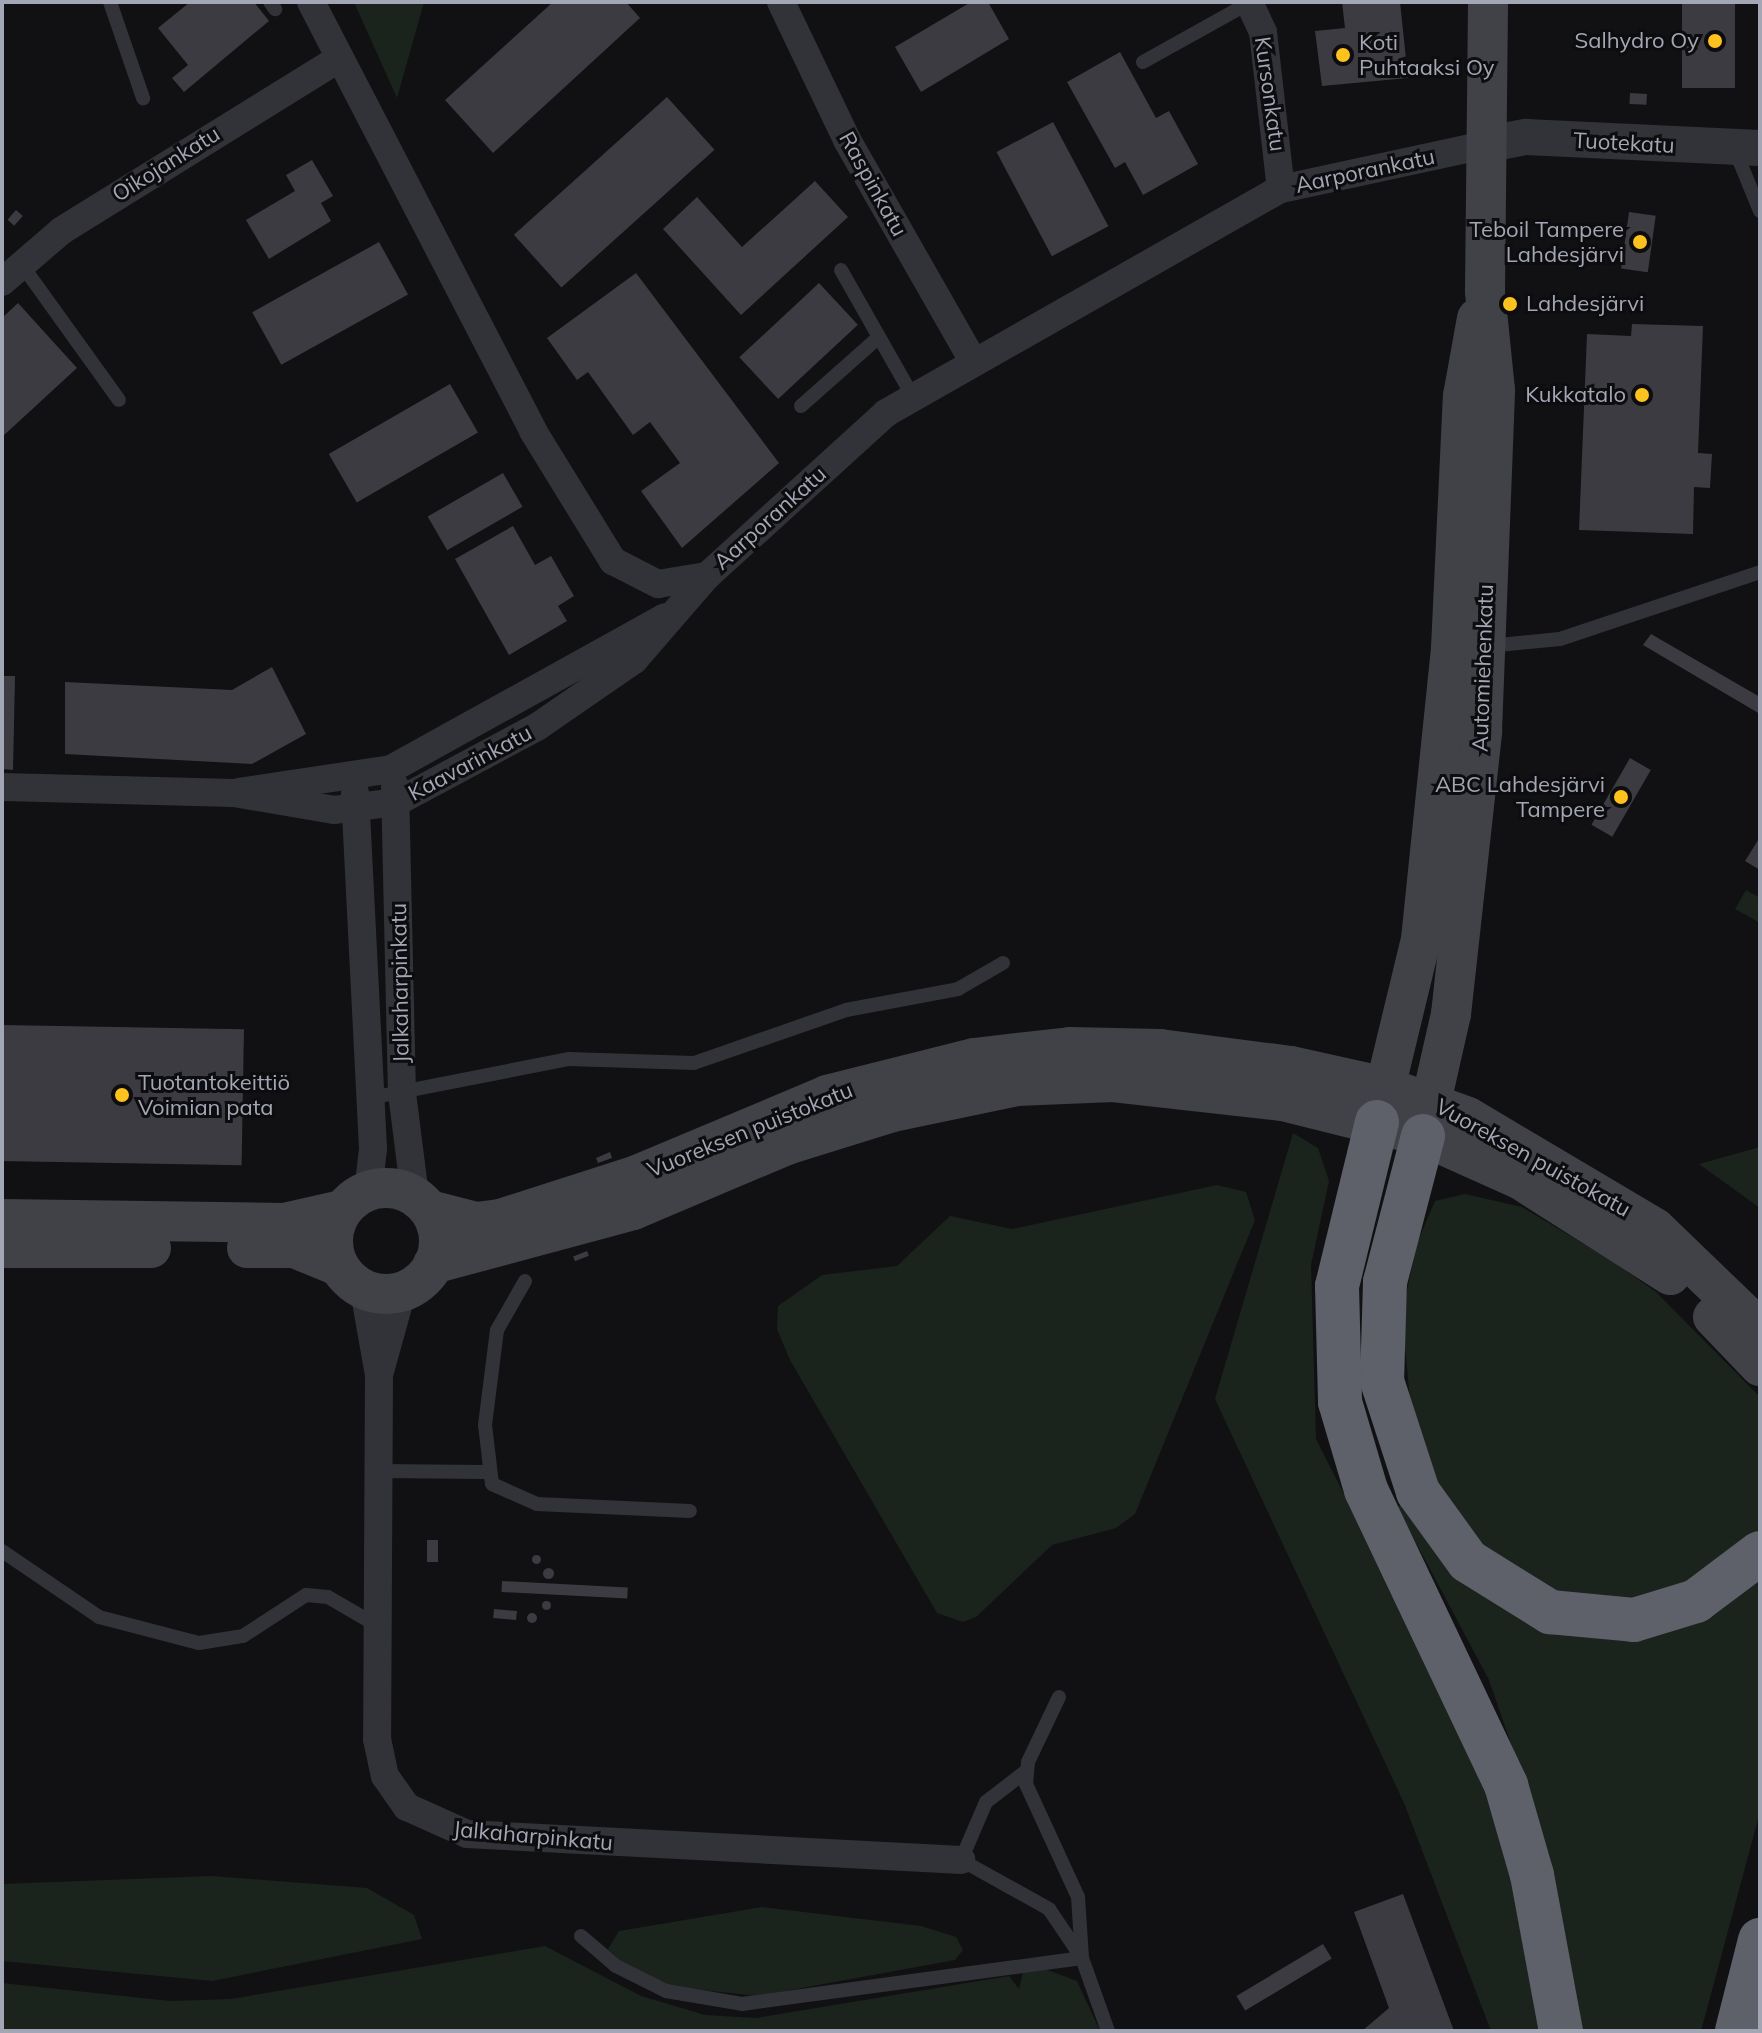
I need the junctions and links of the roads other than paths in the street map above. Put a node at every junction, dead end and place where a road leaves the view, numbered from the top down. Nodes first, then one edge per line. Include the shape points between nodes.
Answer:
1 (110, 2) edge
2 (311, 2) edge
3 (781, 2) edge
4 (1249, 2) edge
5 (1488, 2) edge
6 (340, 58) junction
7 (1143, 62) dead end
8 (143, 98) dead end
9 (1489, 144) junction
10 (1748, 149) edge
11 (1281, 189) junction
12 (1760, 211) edge
13 (841, 270) dead end
14 (12, 274) edge
15 (879, 337) junction
16 (973, 361) junction
17 (913, 397) junction
18 (119, 400) dead end
19 (801, 406) dead end
20 (1760, 572) edge
21 (707, 576) junction
22 (665, 617) junction
23 (1469, 647) junction
24 (391, 769) junction
25 (354, 776) junction
26 (2, 787) edge
27 (234, 793) junction
28 (397, 802) junction
29 (356, 809) junction
30 (1003, 963) dead end
31 (402, 1093) junction
32 (370, 1098) junction
33 (1382, 1104) junction
34 (1428, 1119) junction
35 (354, 1201) junction
36 (424, 1203) junction
37 (2, 1219) edge
38 (2, 1248) edge
39 (433, 1264) junction
40 (525, 1281) dead end
41 (367, 1282) junction
42 (1760, 1329) edge
43 (1760, 1366) edge
44 (379, 1375) junction
45 (378, 1471) junction
46 (485, 1472) junction
47 (690, 1511) dead end
48 (2, 1551) edge
49 (1760, 1553) edge
50 (378, 1626) junction
51 (1059, 1697) dead end
52 (1025, 1772) junction
53 (961, 1860) junction
54 (581, 1936) dead end
55 (1760, 1940) edge
56 (1082, 1958) junction
57 (1108, 2031) edge
58 (1561, 2031) edge
59 (1737, 2031) edge

1 - 8 lane
2 - 6 street, Aarporankatu
3 - 16 street, Raspinkatu via 847,140
4 - 7 lane
4 - 11 street, Kursonkatu via 1263,32
5 - 9 main road, Automiehenkatu
6 - 14 street, Oikojankatu via 94,210
6 - 21 street, Aarporankatu via 533,431 606,551 646,581 682,585
9 - 10 street, Tuotekatu via 1526,137
9 - 11 street, Aarporankatu
9 - 23 main road, Automiehenkatu via 1485,291 1463,396
10 - 12 lane
11 - 16 street, Aarporankatu
13 - 15 lane
14 - 18 lane
15 - 17 lane
15 - 19 lane
16 - 17 street, Aarporankatu
17 - 21 street, Aarporankatu
20 - 23 lane via 1560,639
21 - 22 street, Kaavarinkatu
22 - 24 street, Kaavarinkatu
22 - 28 street, Kaavarinkatu via 634,660 549,719
23 - 33 main road, Automiehenkatu via 1421,939
23 - 34 main road, Automiehenkatu via 1473,842
24 - 25 street, Kaavarinkatu
24 - 28 street, Jalkaharpinkatu
25 - 27 street, Kaavarinkatu
25 - 29 street, Jalkaharpinkatu
26 - 27 street, Kaavarinkatu
27 - 29 street, Kaavarinkatu
28 - 29 street, Kaavarinkatu
28 - 31 street, Jalkaharpinkatu
29 - 32 street, Jalkaharpinkatu
30 - 31 lane via 958,989 846,1010 694,1063 569,1059
31 - 32 lane
31 - 36 street, Jalkaharpinkatu
32 - 35 street, Jalkaharpinkatu
33 - 34 main road, Vuoreksen puistokatu
33 - 36 main road, Vuoreksen puistokatu via 1221,1054 1114,1046 1015,1052 827,1095 637,1175 500,1219 476,1222
33 - 39 main road, Vuoreksen puistokatu via 1182,1087 1017,1086 841,1126 633,1210
33 - 58 highway via 1337,1286 1340,1402 1366,1490 1506,1785 1532,1875
34 - 42 main road, Vuoreksen puistokatu via 1644,1221
34 - 43 main road, Vuoreksen puistokatu via 1643,1254
34 - 49 highway via 1385,1282 1379,1351 1403,1460 1433,1517 1468,1561 1550,1612 1634,1620 1696,1601
35 - 36 main road via 398,1189
35 - 37 main road via 284,1223
35 - 41 main road via 332,1247
36 - 39 main road via 439,1247
38 - 41 main road via 283,1248
39 - 41 main road
40 - 46 lane via 497,1330
41 - 44 street, Jalkaharpinkatu
41 - 44 street, Jalkaharpinkatu
44 - 45 street, Jalkaharpinkatu
45 - 46 lane
45 - 50 street, Jalkaharpinkatu
46 - 47 lane via 501,1492 537,1504
48 - 50 lane via 99,1617 199,1643 243,1636 306,1595 328,1597
50 - 53 street, Jalkaharpinkatu via 382,1766 407,1807 442,1828
51 - 52 lane
52 - 53 lane via 986,1802
52 - 56 lane via 1038,1821 1081,1904
53 - 56 lane via 1040,1899
54 - 56 lane via 616,1966 666,1991 742,2004
55 - 59 highway
56 - 57 lane

